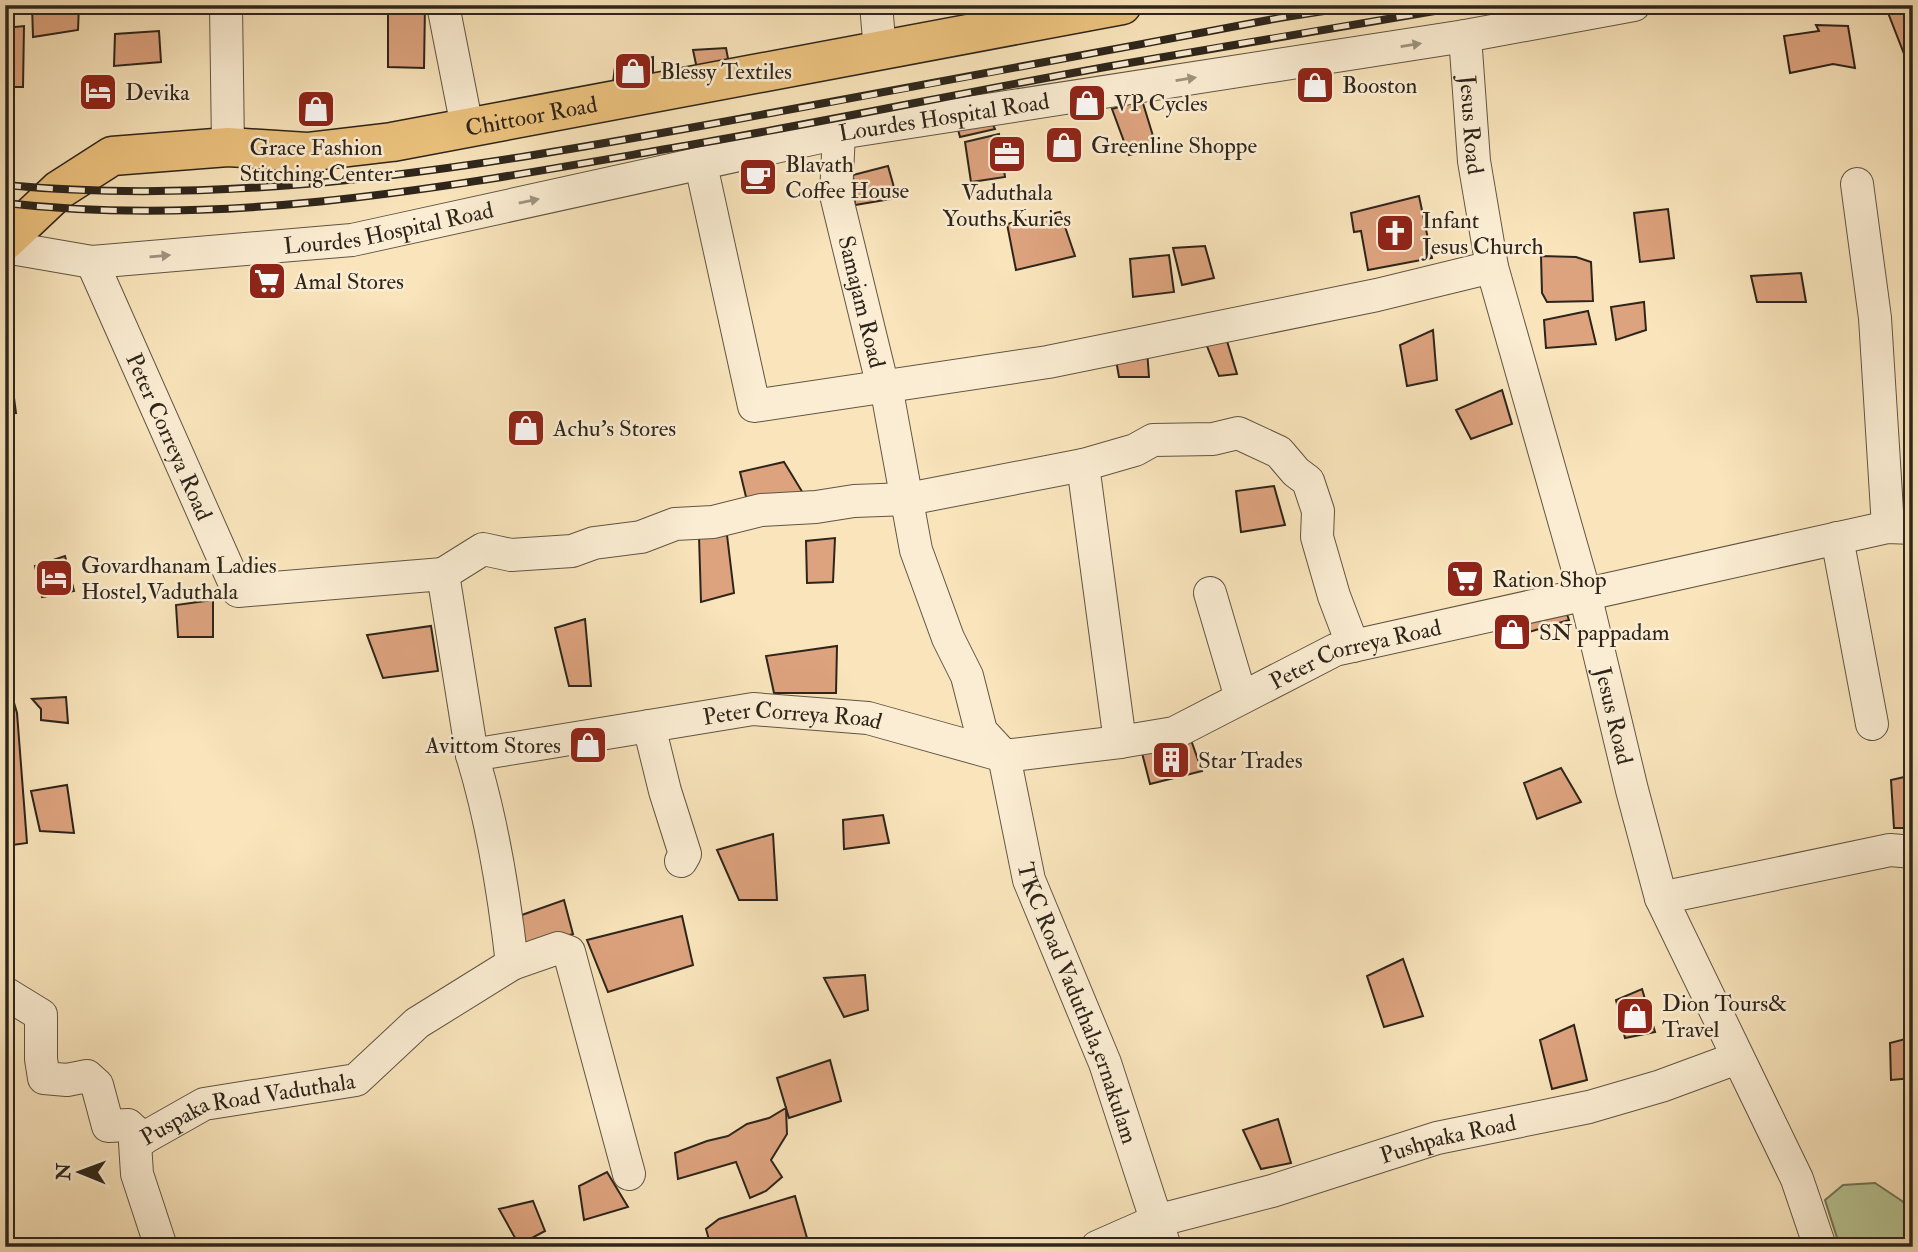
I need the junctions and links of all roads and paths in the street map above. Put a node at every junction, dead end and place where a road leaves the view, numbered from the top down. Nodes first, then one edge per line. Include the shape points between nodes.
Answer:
1 (226, 5) edge
2 (443, 5) edge
3 (876, 5) edge
4 (1122, 5) edge
5 (1634, 5) edge
6 (1465, 36) junction
7 (880, 50) junction
8 (467, 127) junction
9 (839, 133) junction
10 (228, 147) junction
11 (701, 164) junction
12 (1857, 184) dead end
13 (5, 242) edge
14 (5, 247) edge
15 (92, 262) junction
16 (1492, 267) junction
17 (886, 386) junction
18 (1083, 466) junction
19 (908, 499) junction
20 (1900, 528) edge
21 (1837, 538) junction
22 (443, 574) junction
23 (1210, 593) dead end
24 (1586, 594) junction
25 (1353, 646) junction
26 (1241, 698) junction
27 (1872, 724) dead end
28 (649, 726) junction
29 (1120, 743) junction
30 (472, 755) junction
31 (1004, 755) junction
32 (1913, 852) edge
33 (681, 861) dead end
34 (1661, 898) junction
35 (512, 964) junction
36 (5, 993) edge
37 (1737, 1058) junction
38 (144, 1139) junction
39 (629, 1174) dead end
40 (1161, 1234) edge
41 (162, 1247) edge
42 (1097, 1247) edge
43 (1820, 1247) edge

1 - 10 street
2 - 8 street
3 - 7 street
4 - 7 main road, Chittoor Road
5 - 6 street, Lourdes Hospital Road
9 -> 6 street, Lourdes Hospital Road
6 - 16 street, Jesus Road via 1474,161
7 - 8 main road, Chittoor Road
8 - 10 main road, Chittoor Road via 307,152
9 - 11 street, Lourdes Hospital Road
9 - 17 street, Samajam Road via 836,195
10 - 13 main road, Chittoor Road via 112,156 59,190
15 -> 11 street, Lourdes Hospital Road via 352,240
11 - 17 street via 754,406
12 - 20 street
14 - 15 street
15 - 22 street, Peter Correya Road via 238,591
16 - 17 street via 1048,362
16 - 24 street, Jesus Road
17 - 19 street, Samajam Road
18 - 19 street
18 - 25 street via 1153,440 1213,439 1238,433 1279,452 1308,481 1318,511 1317,537
18 - 29 street
19 - 22 street via 761,510 713,522 675,524 640,537 572,551 511,555 483,549
19 - 31 street, Samajam Road via 916,550 967,676 981,731
20 - 21 street, Peter Correya Road
21 - 24 street, Peter Correya Road
21 - 27 street
22 - 30 street
23 - 26 street
24 - 25 street, Peter Correya Road
24 - 34 street, Jesus Road
25 - 26 street, Peter Correya Road via 1335,650
26 - 29 street, Peter Correya Road via 1174,733
28 - 30 street, Peter Correya Road
28 - 31 street, Peter Correya Road via 753,709 868,718
28 - 33 street via 685,854
29 - 31 street, Peter Correya Road
30 - 35 street via 496,853
31 - 40 street, TKC Road Vaduthala,ernakulam via 1029,880 1105,1063
32 - 34 street via 1890,850
34 - 37 street, Jesus Road
35 - 38 street, Puspaka Road Vaduthala via 417,1023 356,1080 204,1104
35 - 39 street, Puspaka Road Vaduthala via 558,948 569,952
36 - 38 street via 41,1015 44,1078 87,1076 97,1085 108,1126 128,1125
37 - 40 street, Pushpaka Road via 1589,1107 1437,1139 1272,1191
37 - 43 street, Jesus Road via 1797,1179
38 - 41 street, Puspaka Road Vaduthala via 135,1143 137,1174
40 - 42 street, Pushpaka Road

